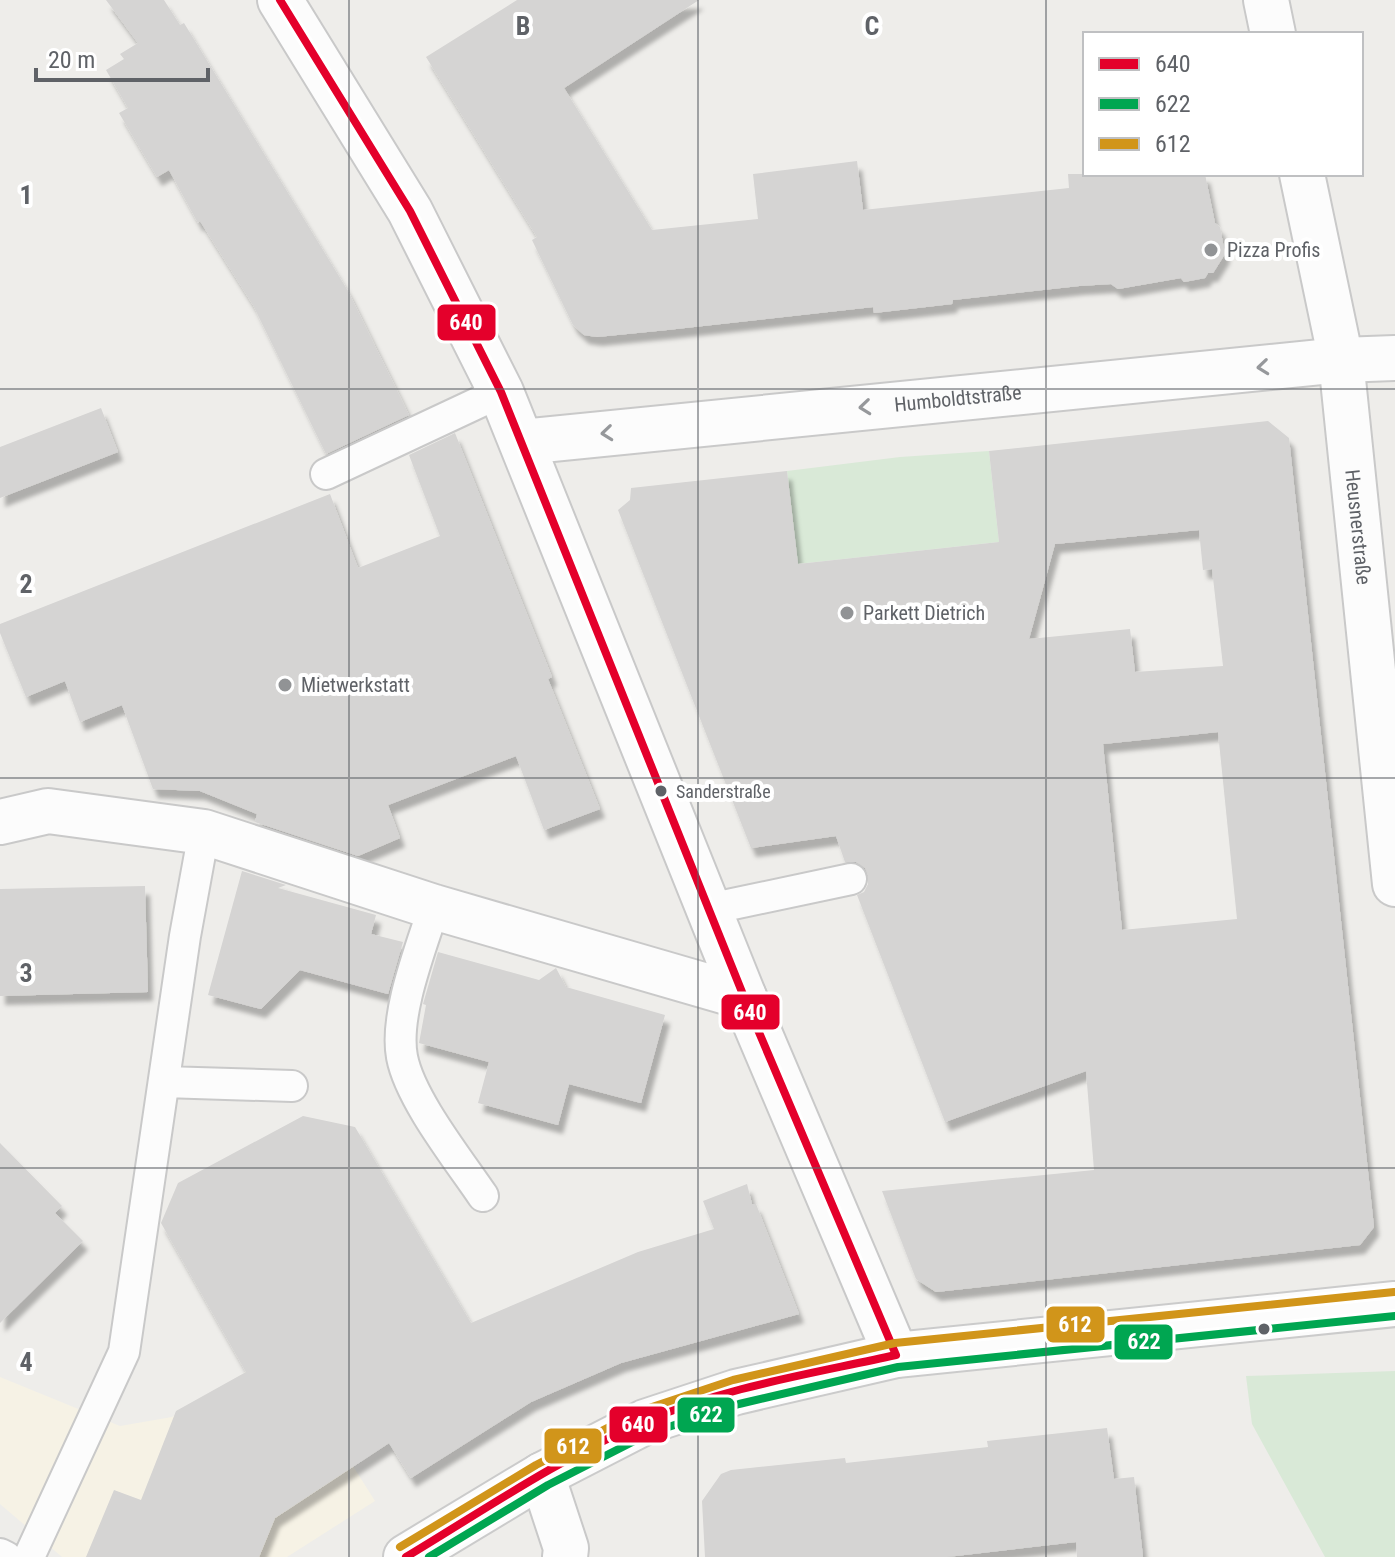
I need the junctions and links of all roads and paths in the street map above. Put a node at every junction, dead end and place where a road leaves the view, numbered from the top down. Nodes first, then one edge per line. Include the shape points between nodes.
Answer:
1 (280, 0) edge
2 (1266, 0) edge
3 (1273, 32) edge
4 (1302, 176) edge
5 (1395, 358) edge
6 (1341, 360) junction
7 (501, 392) junction
8 (522, 442) junction
9 (326, 474) dead end
10 (1391, 790) edge
11 (0, 822) edge
12 (204, 832) junction
13 (851, 879) dead end
14 (1395, 884) edge
15 (434, 907) junction
16 (709, 909) junction
17 (744, 997) junction
18 (164, 1082) junction
19 (292, 1086) dead end
20 (483, 1196) dead end
21 (1395, 1304) edge
22 (896, 1355) junction
23 (542, 1475) junction
24 (0, 1554) edge
25 (6, 1557) edge
26 (29, 1557) edge
27 (406, 1557) edge
28 (565, 1557) edge

1 - 7 street via 410,211
2 - 3 street
4 - 6 street, Heusnerstraße
5 - 6 street, Humboldtstraße
6 -> 8 street, Humboldtstraße
6 - 10 street, Heusnerstraße
7 - 8 street
7 - 9 lane
8 - 16 street
10 - 14 street, Heusnerstraße
11 - 12 street via 48,811
12 - 15 street
12 - 18 lane
13 - 16 lane
15 - 17 street
15 - 20 lane via 403,1005 402,1057 421,1104
16 - 17 street
17 - 22 street
18 - 19 lane
18 - 26 lane via 124,1352
21 - 22 street
22 - 23 street via 736,1392 645,1422
23 - 27 street
23 - 28 street
24 - 25 lane

